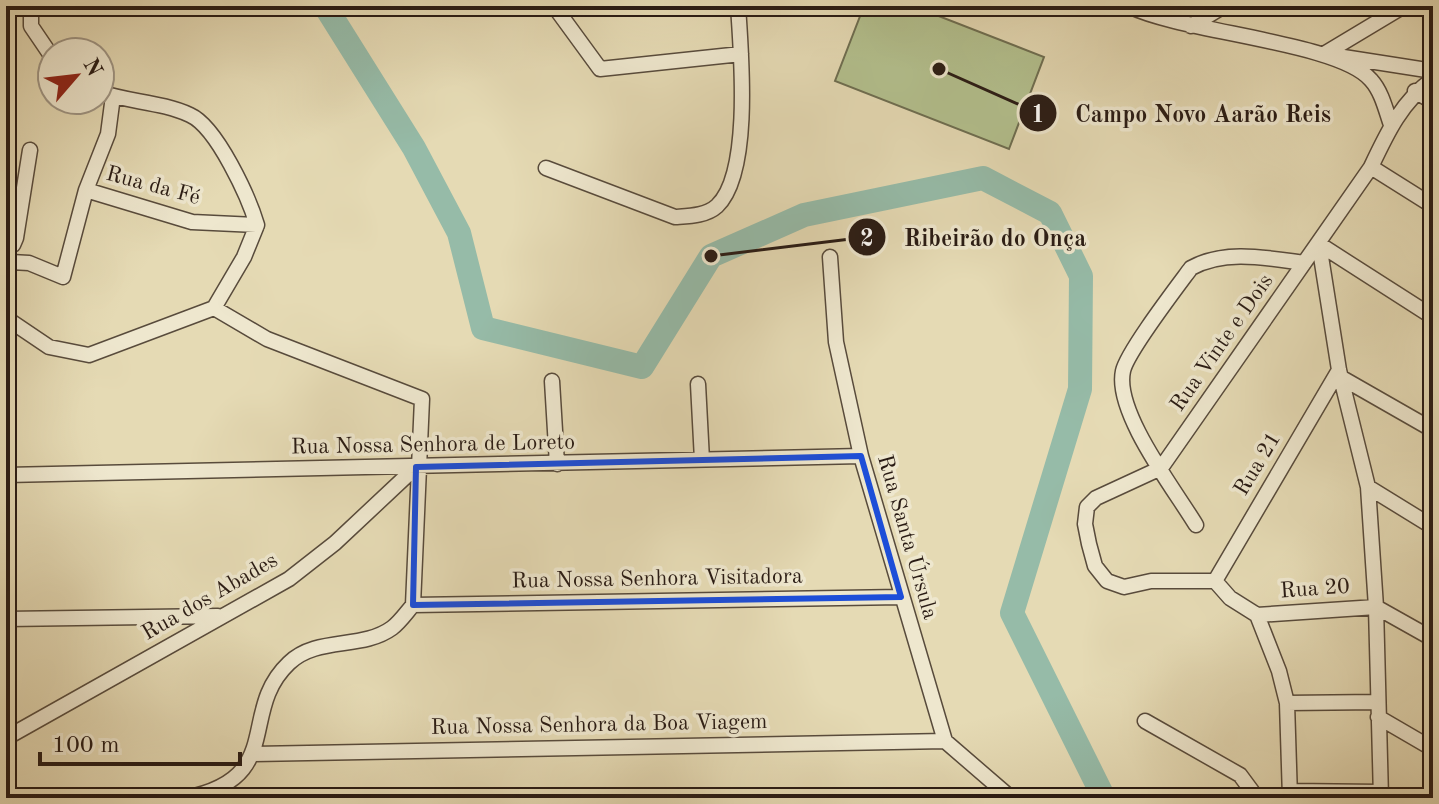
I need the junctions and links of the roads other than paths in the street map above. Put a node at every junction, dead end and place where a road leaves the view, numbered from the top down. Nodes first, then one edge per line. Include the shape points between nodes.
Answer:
1 (31, 6) edge
2 (554, 6) edge
3 (738, 6) edge
4 (1129, 6) edge
5 (1224, 6) edge
6 (1404, 6) edge
7 (1191, 26) junction
8 (38, 36) edge
9 (741, 54) junction
10 (1324, 54) junction
11 (1433, 71) edge
12 (1433, 79) edge
13 (1415, 91) junction
14 (116, 97) edge
15 (1433, 102) edge
16 (107, 116) edge
17 (1391, 125) junction
18 (30, 150) dead end
19 (1371, 167) junction
20 (546, 168) dead end
21 (86, 190) junction
22 (1433, 206) edge
23 (257, 225) junction
24 (1319, 244) junction
25 (6, 247) edge
26 (830, 257) dead end
27 (1304, 263) junction
28 (6, 269) edge
29 (214, 308) junction
30 (1433, 317) edge
31 (6, 318) edge
32 (1341, 374) junction
33 (552, 381) dead end
34 (698, 384) dead end
35 (1433, 430) edge
36 (861, 456) junction
37 (702, 460) junction
38 (557, 464) junction
39 (416, 467) junction
40 (1161, 468) junction
41 (6, 475) edge
42 (1368, 487) junction
43 (1196, 525) dead end
44 (1433, 527) edge
45 (1215, 581) junction
46 (901, 597) junction
47 (413, 605) junction
48 (1376, 607) junction
49 (1257, 615) junction
50 (222, 616) junction
51 (6, 619) edge
52 (1433, 639) edge
53 (1287, 703) junction
54 (1378, 709) junction
55 (1145, 721) dead end
56 (6, 738) edge
57 (945, 741) junction
58 (1433, 749) edge
59 (254, 754) junction
60 (1290, 795) edge
61 (1380, 795) edge
62 (185, 798) edge
63 (1011, 798) edge
64 (1257, 798) edge

1 - 8 street via 31,26
2 - 9 street via 600,69
3 - 9 street
4 - 7 street
5 - 7 street
6 - 10 street
7 - 10 street
9 - 20 street via 744,117 727,189 716,206 696,216 675,217
10 - 11 street
10 - 17 street via 1371,78
12 - 13 street
13 - 15 street
13 - 17 street, Rua Vinte e Dois
14 - 23 street via 194,117 213,136
16 - 21 street via 108,134
17 - 19 street, Rua Vinte e Dois
18 - 25 street via 16,238
19 - 22 street
19 - 24 street, Rua Vinte e Dois
21 - 23 street, Rua da Fé via 192,222
21 - 28 street via 63,277 29,263 11,262
23 - 29 street
24 - 27 street, Rua Vinte e Dois
24 - 30 street
24 - 32 street
26 - 36 street, Rua Santa Úrsula via 836,342
27 - 40 street, Rua Vinte e Dois
27 - 40 street via 1209,258 1191,268 1158,314 1123,370 1125,401
29 - 31 street via 89,355 49,347
29 - 39 street via 267,339 422,399
32 - 35 street
32 - 42 street
32 - 45 street, Rua 21
33 - 38 street
34 - 37 street
36 - 37 street, Rua Nossa Senhora de Loreto
36 - 46 street, Rua Santa Úrsula
37 - 38 street, Rua Nossa Senhora de Loreto
38 - 39 street, Rua Nossa Senhora de Loreto
39 - 41 street, Rua Nossa Senhora de Loreto
39 - 47 street
39 - 50 street, Rua dos Abades via 289,579
40 - 43 street
40 - 45 street via 1087,507 1085,524 1095,566 1107,581 1124,587 1151,581
42 - 44 street
42 - 48 street
45 - 49 street
46 - 47 street, Rua Nossa Senhora Visitadora
46 - 57 street, Rua Santa Úrsula
47 - 59 street via 393,627 374,637 319,647 292,660 276,678
48 - 49 street, Rua 20
48 - 52 street
48 - 54 street
49 - 53 street
50 - 51 street
50 - 56 street, Rua dos Abades
53 - 54 street
53 - 60 street
54 - 58 street
54 - 61 street
55 - 64 street via 1240,775
57 - 59 street, Rua Nossa Senhora da Boa Viagem
57 - 63 street
59 - 62 street via 238,777
60 - 61 street

